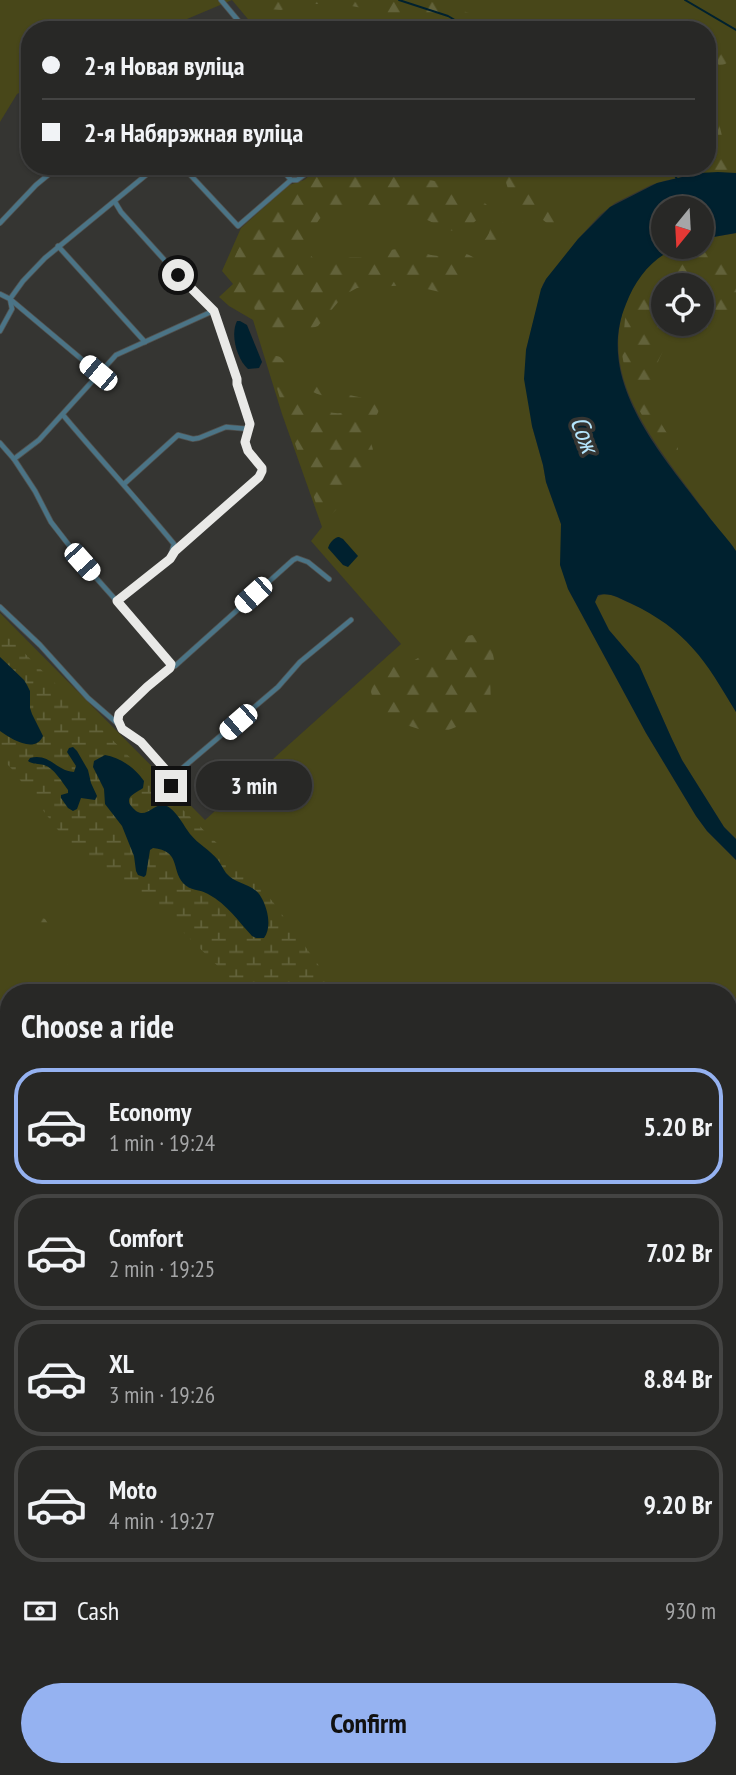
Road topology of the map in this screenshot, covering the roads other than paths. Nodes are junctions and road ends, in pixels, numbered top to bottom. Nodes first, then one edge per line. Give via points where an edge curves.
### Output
1 (221, 0) edge
2 (238, 21) edge
3 (48, 175) edge
4 (146, 175) edge
5 (190, 175) edge
6 (287, 175) edge
7 (304, 175) edge
8 (291, 180) junction
9 (115, 202) junction
10 (0, 223) edge
11 (58, 246) junction
12 (0, 294) edge
13 (10, 299) junction
14 (214, 311) junction
15 (0, 331) edge
16 (145, 342) junction
17 (98, 373) junction
18 (63, 415) junction
19 (249, 429) junction
20 (0, 443) edge
21 (14, 459) junction
22 (124, 484) junction
23 (170, 559) junction
24 (329, 579) dead end
25 (117, 601) junction
26 (0, 607) edge
27 (351, 620) dead end
28 (170, 668) junction
29 (119, 724) junction
30 (172, 777) junction
31 (171, 786) dead end

1 - 2 street
3 - 10 street
4 - 9 street
5 - 8 street via 238,226
6 - 8 street
7 - 8 street
9 - 11 street
9 - 14 street
11 - 13 street
11 - 16 street
12 - 13 street
13 - 15 street via 12,309
13 - 17 street
14 - 16 street
14 - 19 street
16 - 17 street via 116,355
17 - 18 street
18 - 21 street
18 - 22 street
19 - 22 street via 226,427 193,439 178,435
19 - 23 street via 245,442 262,468 259,477
20 - 21 street
21 - 25 street via 51,522
22 - 23 street via 174,544
23 - 25 street
24 - 28 street via 308,562 293,560
25 - 28 street via 170,661
26 - 29 street
27 - 30 street
28 - 29 street via 119,714
29 - 30 street
30 - 31 street

